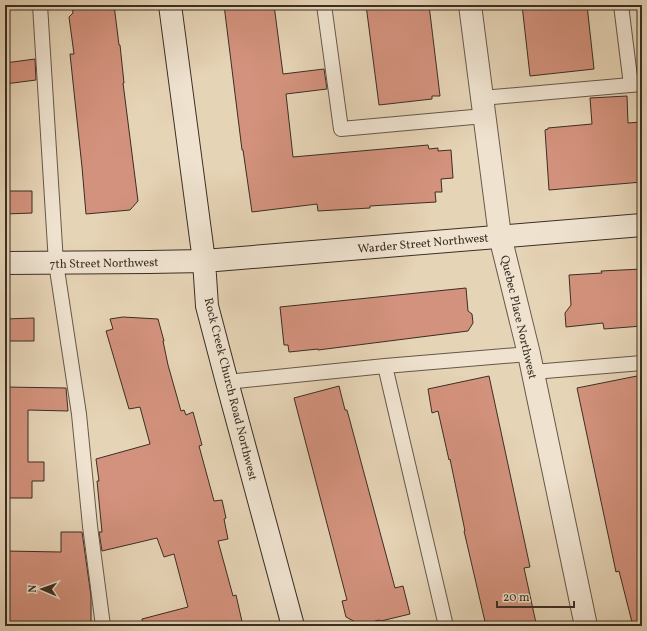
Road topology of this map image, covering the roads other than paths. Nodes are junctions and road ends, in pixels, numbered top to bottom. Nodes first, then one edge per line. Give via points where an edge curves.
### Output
1 (40, 5) edge
2 (170, 5) edge
3 (324, 5) edge
4 (470, 5) edge
5 (621, 5) edge
6 (637, 85) edge
7 (483, 107) junction
8 (642, 225) edge
9 (500, 236) junction
10 (204, 261) junction
11 (5, 263) edge
12 (56, 264) junction
13 (531, 363) junction
14 (642, 363) edge
15 (385, 366) junction
16 (226, 382) junction
17 (103, 626) edge
18 (293, 626) edge
19 (446, 626) edge
20 (586, 626) edge

1 - 12 lane
2 - 10 street, Rock Creek Church Road Northwest
3 - 7 lane via 341,129
4 - 7 street, Quebec Place Northwest
5 - 6 lane
6 - 7 lane
7 - 9 street, Quebec Place Northwest
8 - 9 street, Warder Street Northwest
9 - 10 street, Warder Street Northwest
9 - 13 street, Quebec Place Northwest
10 - 12 street, 7th Street Northwest
10 - 16 street, Rock Creek Church Road Northwest via 208,306
11 - 12 street, 7th Street Northwest
12 - 17 lane via 79,414
13 - 14 lane
13 - 15 lane
13 - 20 street, Quebec Place Northwest
15 - 16 lane
15 - 19 lane
16 - 18 street, Rock Creek Church Road Northwest

